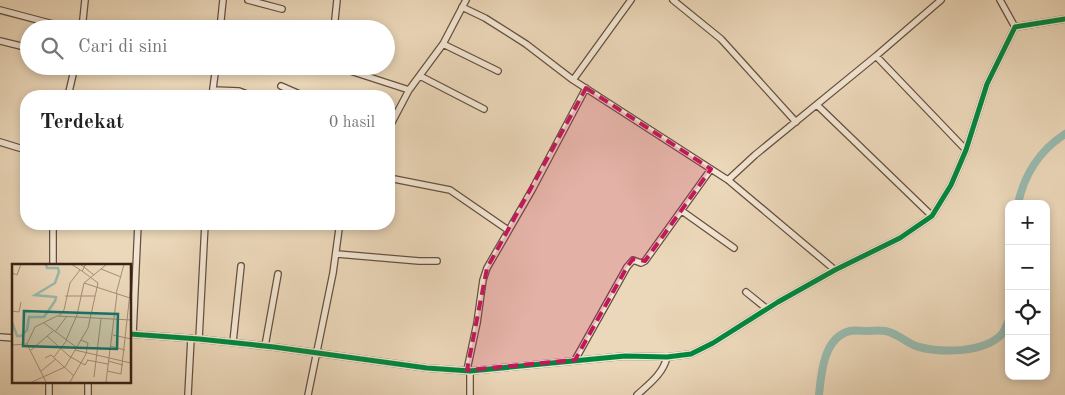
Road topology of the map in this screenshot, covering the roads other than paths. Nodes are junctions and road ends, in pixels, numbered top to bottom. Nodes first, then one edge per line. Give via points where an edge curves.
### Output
1 (85, 0) edge
2 (223, 0) edge
3 (248, 0) edge
4 (337, 0) edge
5 (466, 0) edge
6 (631, 0) edge
7 (673, 0) edge
8 (941, 0) edge
9 (1000, 0) edge
10 (462, 7) junction
11 (282, 9) dead end
12 (0, 10) edge
13 (1065, 19) edge
14 (38, 20) edge
15 (83, 20) edge
16 (221, 20) edge
17 (335, 20) edge
18 (1015, 27) junction
19 (0, 41) edge
20 (443, 44) junction
21 (20, 46) edge
22 (876, 56) junction
23 (498, 71) dead end
24 (73, 75) edge
25 (215, 75) edge
26 (363, 75) edge
27 (420, 76) junction
28 (573, 80) junction
29 (281, 86) dead end
30 (586, 88) junction
31 (69, 90) edge
32 (212, 90) edge
33 (290, 90) edge
34 (409, 90) junction
35 (817, 105) junction
36 (484, 109) dead end
37 (395, 117) edge
38 (796, 122) junction
39 (0, 142) edge
40 (20, 148) edge
41 (966, 150) junction
42 (711, 169) junction
43 (395, 179) edge
44 (728, 180) junction
45 (682, 211) junction
46 (932, 216) junction
47 (53, 230) edge
48 (138, 230) edge
49 (205, 230) edge
50 (339, 230) edge
51 (508, 230) junction
52 (734, 248) dead end
53 (336, 254) junction
54 (437, 261) dead end
55 (53, 264) edge
56 (241, 266) dead end
57 (835, 270) junction
58 (278, 274) dead end
59 (746, 292) dead end
60 (767, 309) junction
61 (132, 334) edge
62 (191, 338) junction
63 (199, 339) junction
64 (233, 342) junction
65 (265, 346) junction
66 (317, 352) junction
67 (666, 357) junction
68 (575, 360) junction
69 (468, 370) junction
70 (49, 382) edge
71 (88, 382) edge
72 (49, 395) edge
73 (88, 395) edge
74 (188, 395) edge
75 (308, 395) edge
76 (470, 395) edge
77 (637, 395) edge

1 - 15 street
2 - 16 street
3 - 11 street
4 - 17 street
5 - 10 street
6 - 28 street
7 - 38 street via 721,39
8 - 22 street
9 - 18 street
10 - 20 street
10 - 28 street via 526,44
12 - 14 street
13 - 18 street
18 - 41 street via 987,84
19 - 21 street
20 - 23 street
20 - 27 street
22 - 35 street
22 - 41 street
24 - 31 street
25 - 32 street
26 - 34 street
27 - 34 street
27 - 36 street
28 - 30 street
29 - 33 street
30 - 42 street
30 - 51 street
34 - 37 street
35 - 38 street
35 - 46 street
38 - 44 street
39 - 40 street
41 - 46 street
42 - 44 street
42 - 45 street
43 - 51 street via 450,190
44 - 57 street
45 - 52 street
45 - 68 street via 645,261 633,260 627,267
46 - 57 street via 900,238
47 - 55 street
48 - 61 street
49 - 63 street
50 - 53 street
51 - 69 street via 483,280
53 - 54 street
53 - 66 street
56 - 64 street
57 - 60 street
58 - 65 street
59 - 60 street
60 - 67 street via 691,354
61 - 62 street
62 - 63 street
62 - 74 street
63 - 64 street
64 - 65 street
65 - 66 street
66 - 69 street via 427,368
66 - 75 street
67 - 68 street
67 - 77 street via 659,375
68 - 69 street
69 - 76 street
70 - 72 street
71 - 73 street

